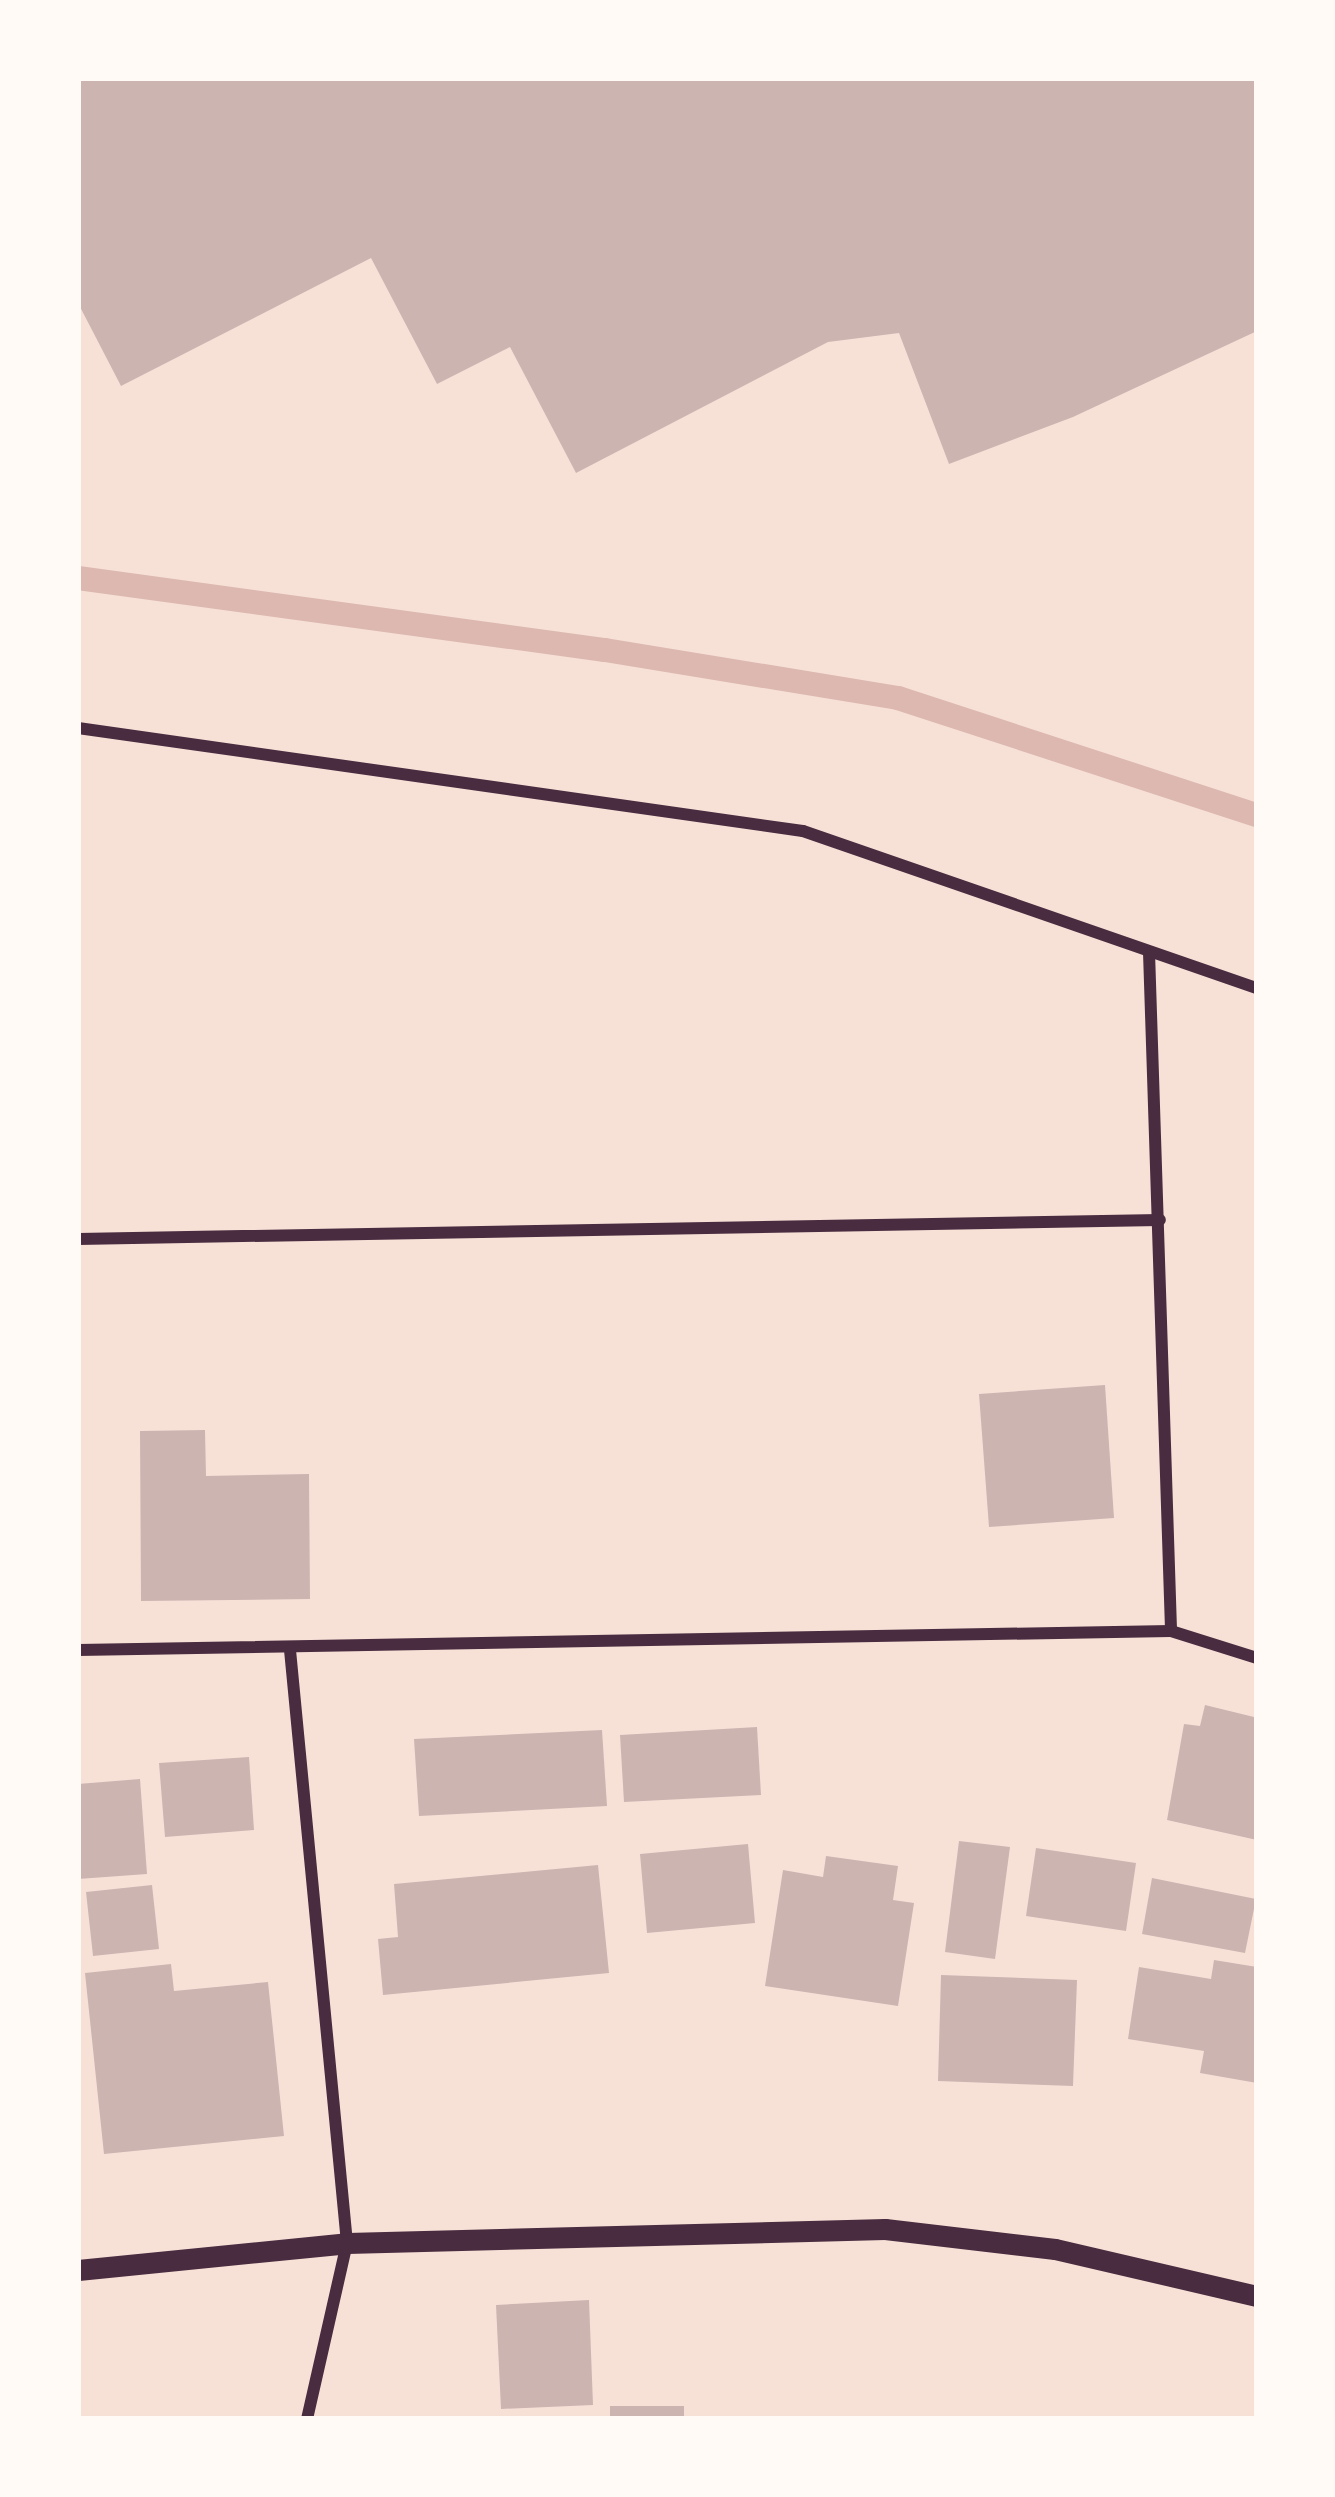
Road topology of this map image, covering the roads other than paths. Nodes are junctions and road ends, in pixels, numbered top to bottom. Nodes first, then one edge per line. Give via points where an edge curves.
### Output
1 (78, 728) edge
2 (1149, 952) junction
3 (1257, 988) edge
4 (1160, 1220) junction
5 (78, 1239) edge
6 (1171, 1631) junction
7 (78, 1650) edge
8 (290, 1650) junction
9 (1257, 1658) edge
10 (347, 2243) junction
11 (78, 2270) edge
12 (1257, 2296) edge
13 (307, 2419) edge

1 - 2 street via 803,831
2 - 3 street
2 - 4 street
4 - 5 street
4 - 6 street
6 - 8 street
6 - 9 street
7 - 8 street
8 - 10 street
10 - 11 street
10 - 12 street via 885,2229 1055,2249
10 - 13 street

